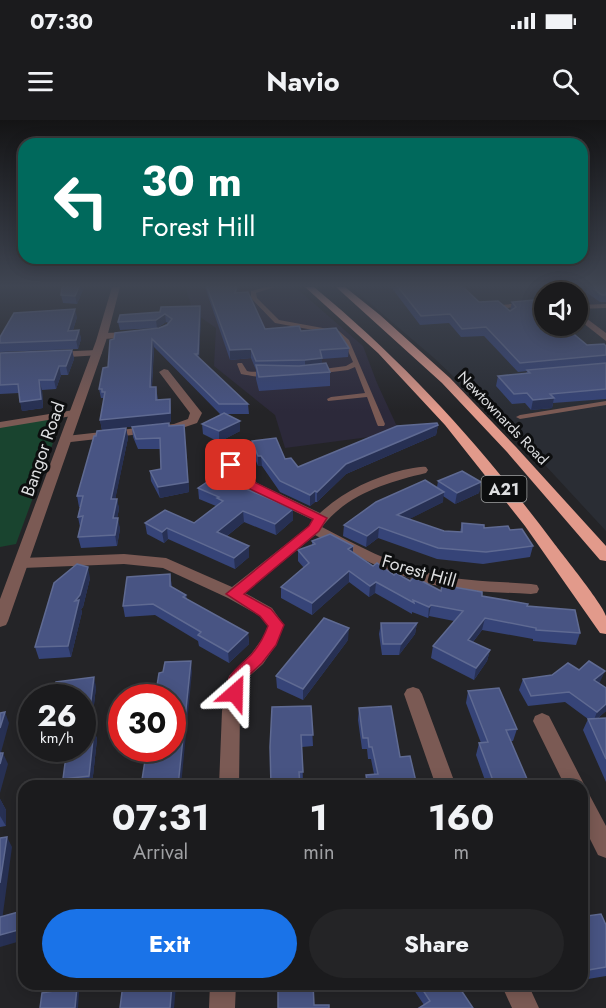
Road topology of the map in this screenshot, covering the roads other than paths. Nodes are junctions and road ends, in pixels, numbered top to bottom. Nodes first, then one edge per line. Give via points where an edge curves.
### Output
1 (105, 328) edge
2 (316, 328) edge
3 (356, 328) edge
4 (388, 328) edge
5 (144, 334) edge
6 (103, 336) junction
7 (97, 353) junction
8 (43, 355) edge
9 (357, 363) junction
10 (240, 364) dead end
11 (164, 372) dead end
12 (311, 372) edge
13 (278, 374) edge
14 (369, 395) junction
15 (331, 399) dead end
16 (606, 403) edge
17 (74, 413) junction
18 (520, 417) dead end
19 (381, 424) dead end
20 (0, 425) edge
21 (66, 440) junction
22 (231, 465) dead end
23 (422, 470) dead end
24 (317, 523) junction
25 (606, 556) edge
26 (22, 563) junction
27 (531, 589) dead end
28 (234, 594) junction
29 (0, 621) edge
30 (606, 628) edge
31 (413, 694) dead end
32 (542, 722) dead end
33 (229, 780) edge
34 (444, 780) edge
35 (571, 780) edge
36 (588, 813) edge
37 (606, 848) edge
38 (223, 990) edge
39 (517, 990) edge
40 (222, 1008) edge
41 (526, 1008) edge

1 - 6 street, Bangor Road
2 - 9 lane via 337,332 347,341
3 - 30 highway, A21 via 391,359 460,434 564,567
4 - 25 highway, Newtownards Road / A21 via 462,396
5 - 6 street
6 - 7 street, Bangor Road
7 - 8 street
7 - 17 street, Bangor Road
9 - 12 lane via 348,368
9 - 14 lane
10 - 13 lane via 244,372
11 - 21 street via 196,413 193,421 176,427
14 - 15 lane
14 - 19 lane
16 - 18 lane
17 - 20 street
17 - 21 street, Bangor Road
21 - 26 street, Bangor Road
22 - 24 street, Forest Hill via 252,486
23 - 24 street via 358,489
24 - 27 street, Forest Hill via 364,555 423,576 446,582
24 - 28 street
26 - 28 street via 124,559 166,563
26 - 29 street, Bangor Road
28 - 33 street via 266,612 276,625 270,641 238,676 231,711
31 - 34 street
32 - 35 street
36 - 37 street
38 - 40 street
39 - 41 street

